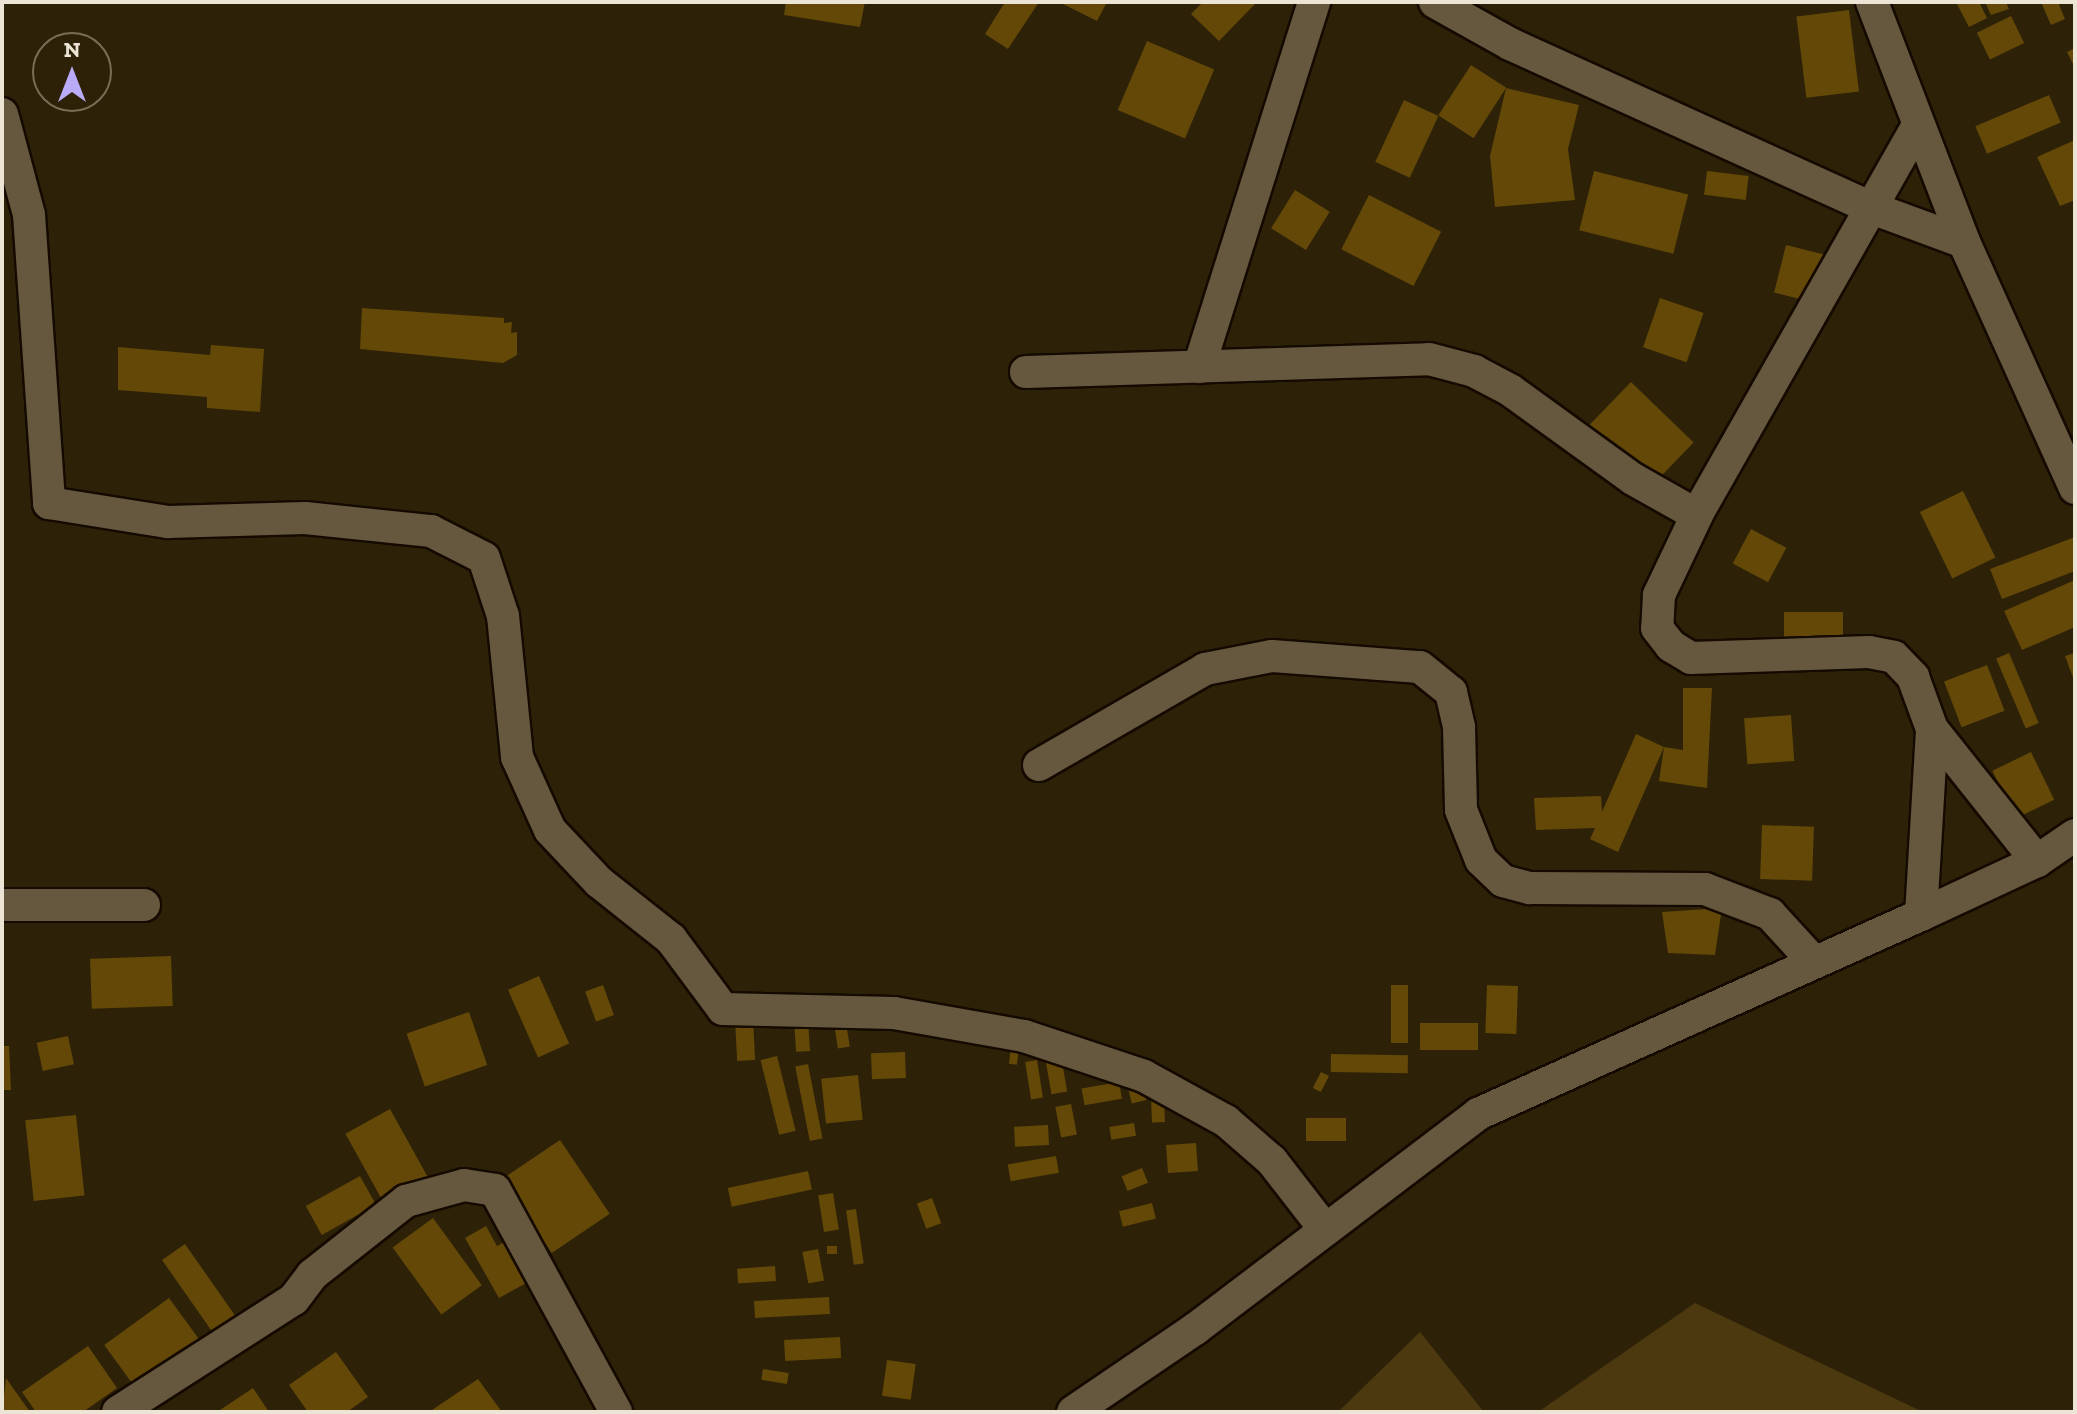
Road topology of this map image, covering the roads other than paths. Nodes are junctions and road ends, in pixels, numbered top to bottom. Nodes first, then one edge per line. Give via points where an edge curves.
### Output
1 (1314, 2) edge
2 (1435, 2) edge
3 (1872, 2) edge
4 (2, 114) edge
5 (1917, 127) junction
6 (1869, 207) junction
7 (1964, 242) junction
8 (1199, 367) junction
9 (1026, 372) dead end
10 (2075, 488) edge
11 (1697, 515) junction
12 (1932, 729) junction
13 (1039, 765) dead end
14 (2075, 835) edge
15 (2037, 861) junction
16 (2, 905) edge
17 (144, 905) dead end
18 (1921, 915) junction
19 (1814, 962) junction
20 (1324, 1228) junction
21 (118, 1412) edge
22 (616, 1412) edge
23 (1073, 1412) edge

1 - 8 street
2 - 6 street via 1510,44
3 - 5 street
4 - 20 street via 29,215 49,503 168,522 305,518 431,531 484,558 503,616 517,757 550,830 599,882 671,939 723,1009 894,1013 1024,1036 1144,1076 1226,1121 1272,1161
5 - 6 street
5 - 7 street
6 - 7 street
6 - 11 street
7 - 10 street
8 - 9 street
8 - 11 street via 1429,359 1474,371 1510,390 1633,479
11 - 12 street via 1659,595 1657,628 1671,646 1691,658 1869,652 1894,657 1913,677
12 - 15 street
12 - 18 street
13 - 19 street via 1205,669 1272,656 1420,667 1451,692 1459,727 1461,810 1481,860 1503,881 1530,888 1716,892 1770,914
14 - 15 street
15 - 18 street
16 - 17 street
18 - 19 street
19 - 20 street via 1478,1114
20 - 23 street via 1195,1329
21 - 22 street via 294,1299 312,1275 406,1201 464,1185 495,1190

